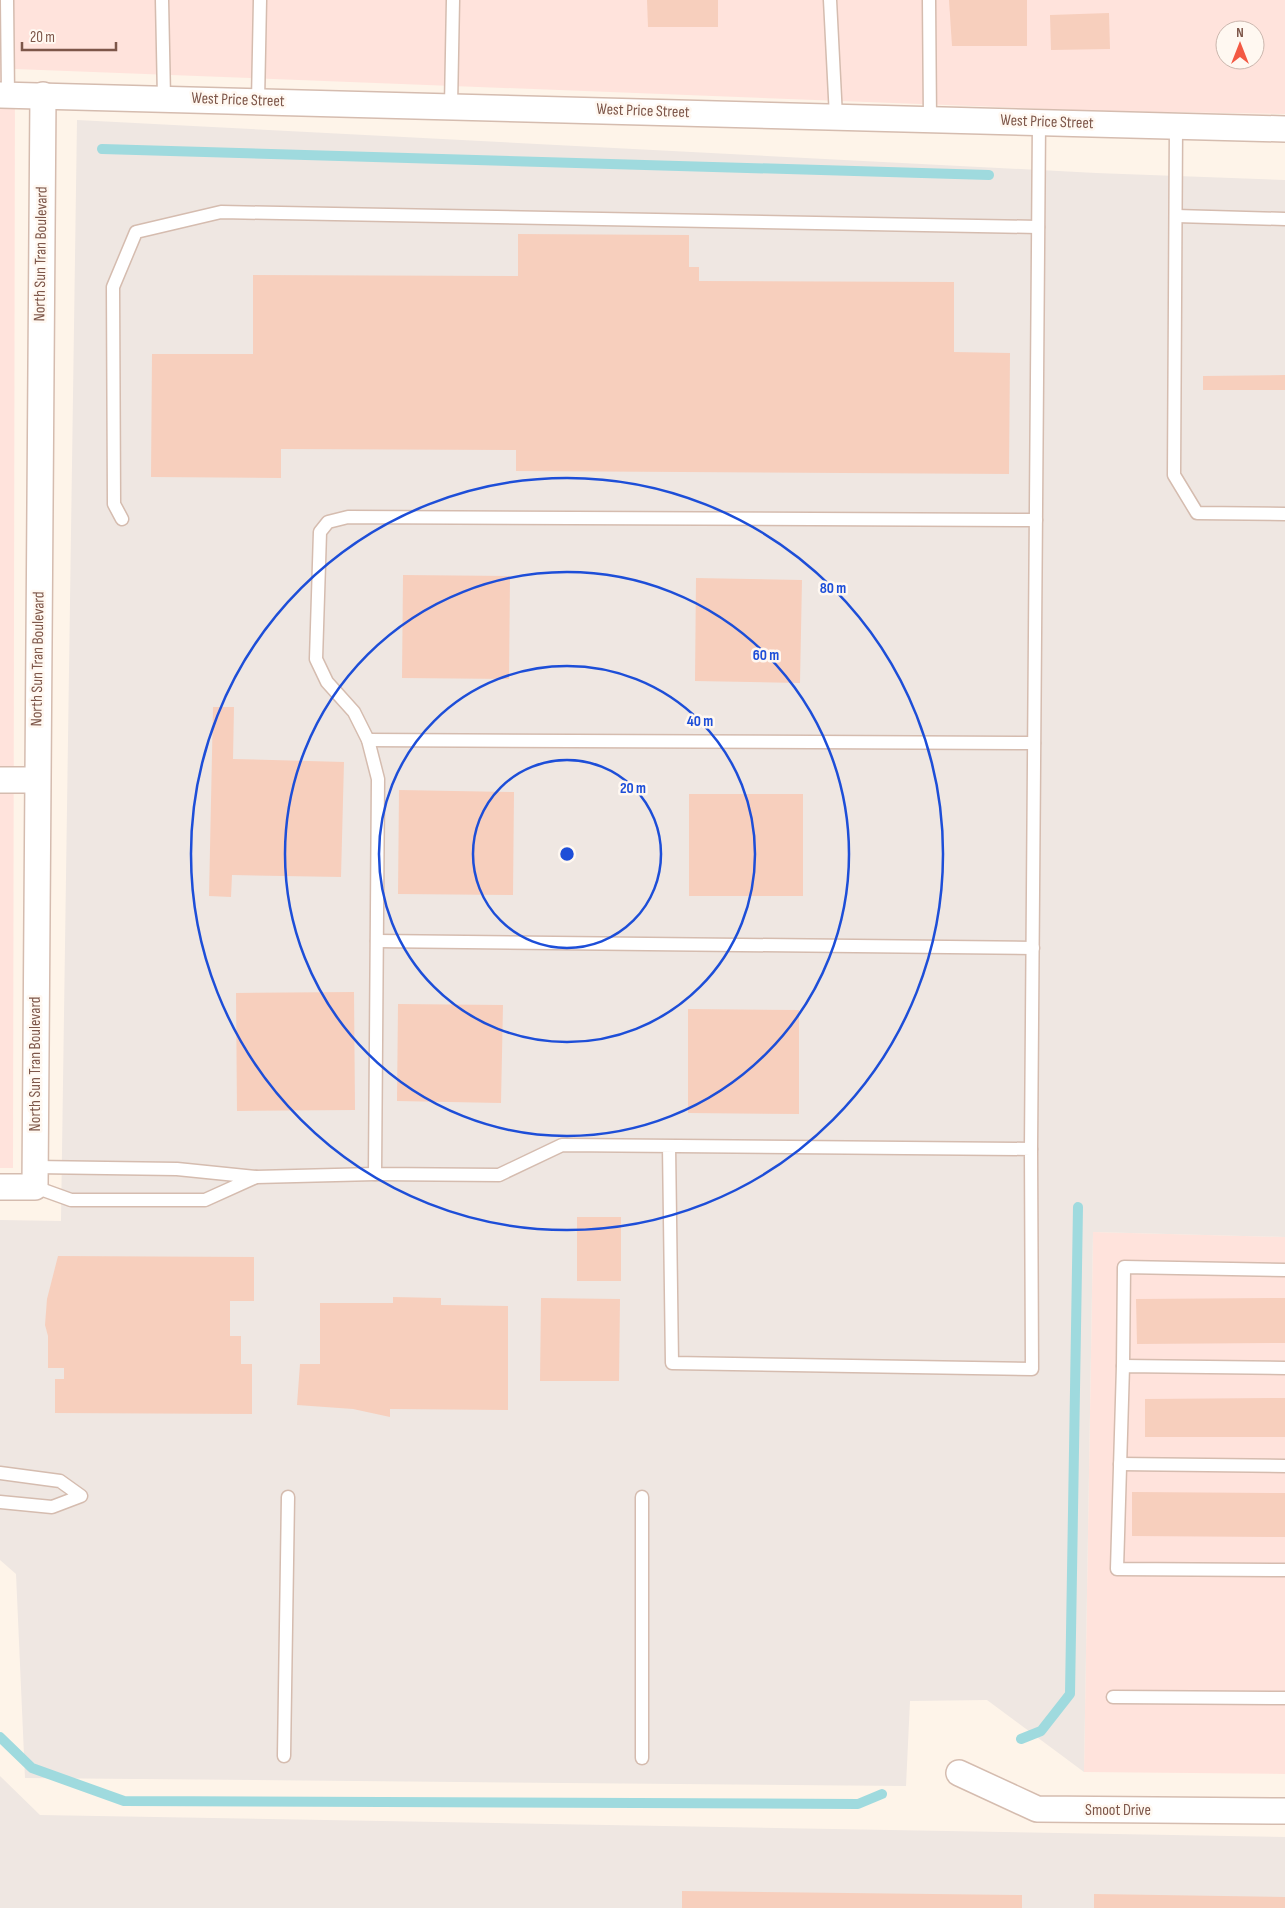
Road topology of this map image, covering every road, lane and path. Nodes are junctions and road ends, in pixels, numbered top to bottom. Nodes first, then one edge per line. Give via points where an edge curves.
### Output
1 (7, 0) edge
2 (162, 0) edge
3 (260, 0) edge
4 (453, 0) edge
5 (830, 0) edge
6 (929, 0) edge
7 (4, 95) edge
8 (43, 95) junction
9 (164, 98) junction
10 (258, 101) junction
11 (451, 106) junction
12 (836, 116) junction
13 (930, 119) junction
14 (1039, 122) junction
15 (1176, 126) junction
16 (1285, 129) edge
17 (1176, 216) junction
18 (1285, 219) edge
19 (1038, 227) junction
20 (1285, 514) edge
21 (122, 520) dead end
22 (1036, 520) junction
23 (368, 740) junction
24 (1034, 743) junction
25 (0, 780) edge
26 (36, 780) junction
27 (378, 941) junction
28 (1033, 948) junction
29 (669, 1146) junction
30 (1031, 1149) junction
31 (375, 1174) junction
32 (35, 1177) junction
33 (256, 1178) junction
34 (0, 1187) edge
35 (1285, 1270) edge
36 (1123, 1366) junction
37 (1285, 1368) edge
38 (1120, 1464) junction
39 (1285, 1466) edge
40 (0, 1473) edge
41 (288, 1497) dead end
42 (642, 1497) dead end
43 (0, 1502) edge
44 (1285, 1570) edge
45 (1113, 1697) dead end
46 (1285, 1698) edge
47 (284, 1756) dead end
48 (642, 1758) dead end
49 (959, 1773) dead end
50 (1285, 1812) edge

1 - 7 lane
2 - 9 lane
3 - 10 lane
4 - 11 lane
5 - 12 lane
6 - 13 lane
7 - 8 street, West Price Street
8 - 9 street, West Price Street
8 - 26 street, North Sun Tran Boulevard
9 - 10 street, West Price Street
10 - 11 street, West Price Street
11 - 12 street, West Price Street
12 - 13 street, West Price Street
13 - 14 street, West Price Street
14 - 15 street, West Price Street
14 - 19 lane
15 - 16 street, West Price Street
15 - 17 lane
17 - 18 lane
17 - 20 lane via 1174,475 1198,513
19 - 21 lane via 221,212 136,232 114,287 114,504
19 - 22 lane
22 - 23 lane via 348,517 328,522 320,532 316,660 327,682 354,712
22 - 24 lane
23 - 24 lane
23 - 27 lane via 378,779
24 - 28 lane
25 - 26 street
26 - 32 street, North Sun Tran Boulevard
27 - 28 lane
27 - 31 lane
28 - 30 lane
29 - 30 lane
29 - 30 lane via 672,1363 1032,1369
29 - 31 lane via 562,1145 499,1175
31 - 33 lane
32 - 33 lane via 177,1169
32 - 33 lane via 72,1200 206,1200
32 - 34 street
35 - 36 lane via 1124,1266
36 - 37 lane
36 - 38 lane
38 - 39 lane
38 - 44 lane via 1117,1570
40 - 43 lane via 60,1481 81,1496 52,1507
41 - 47 lane
42 - 48 lane
45 - 46 lane
49 - 50 street, Smoot Drive via 1037,1810

